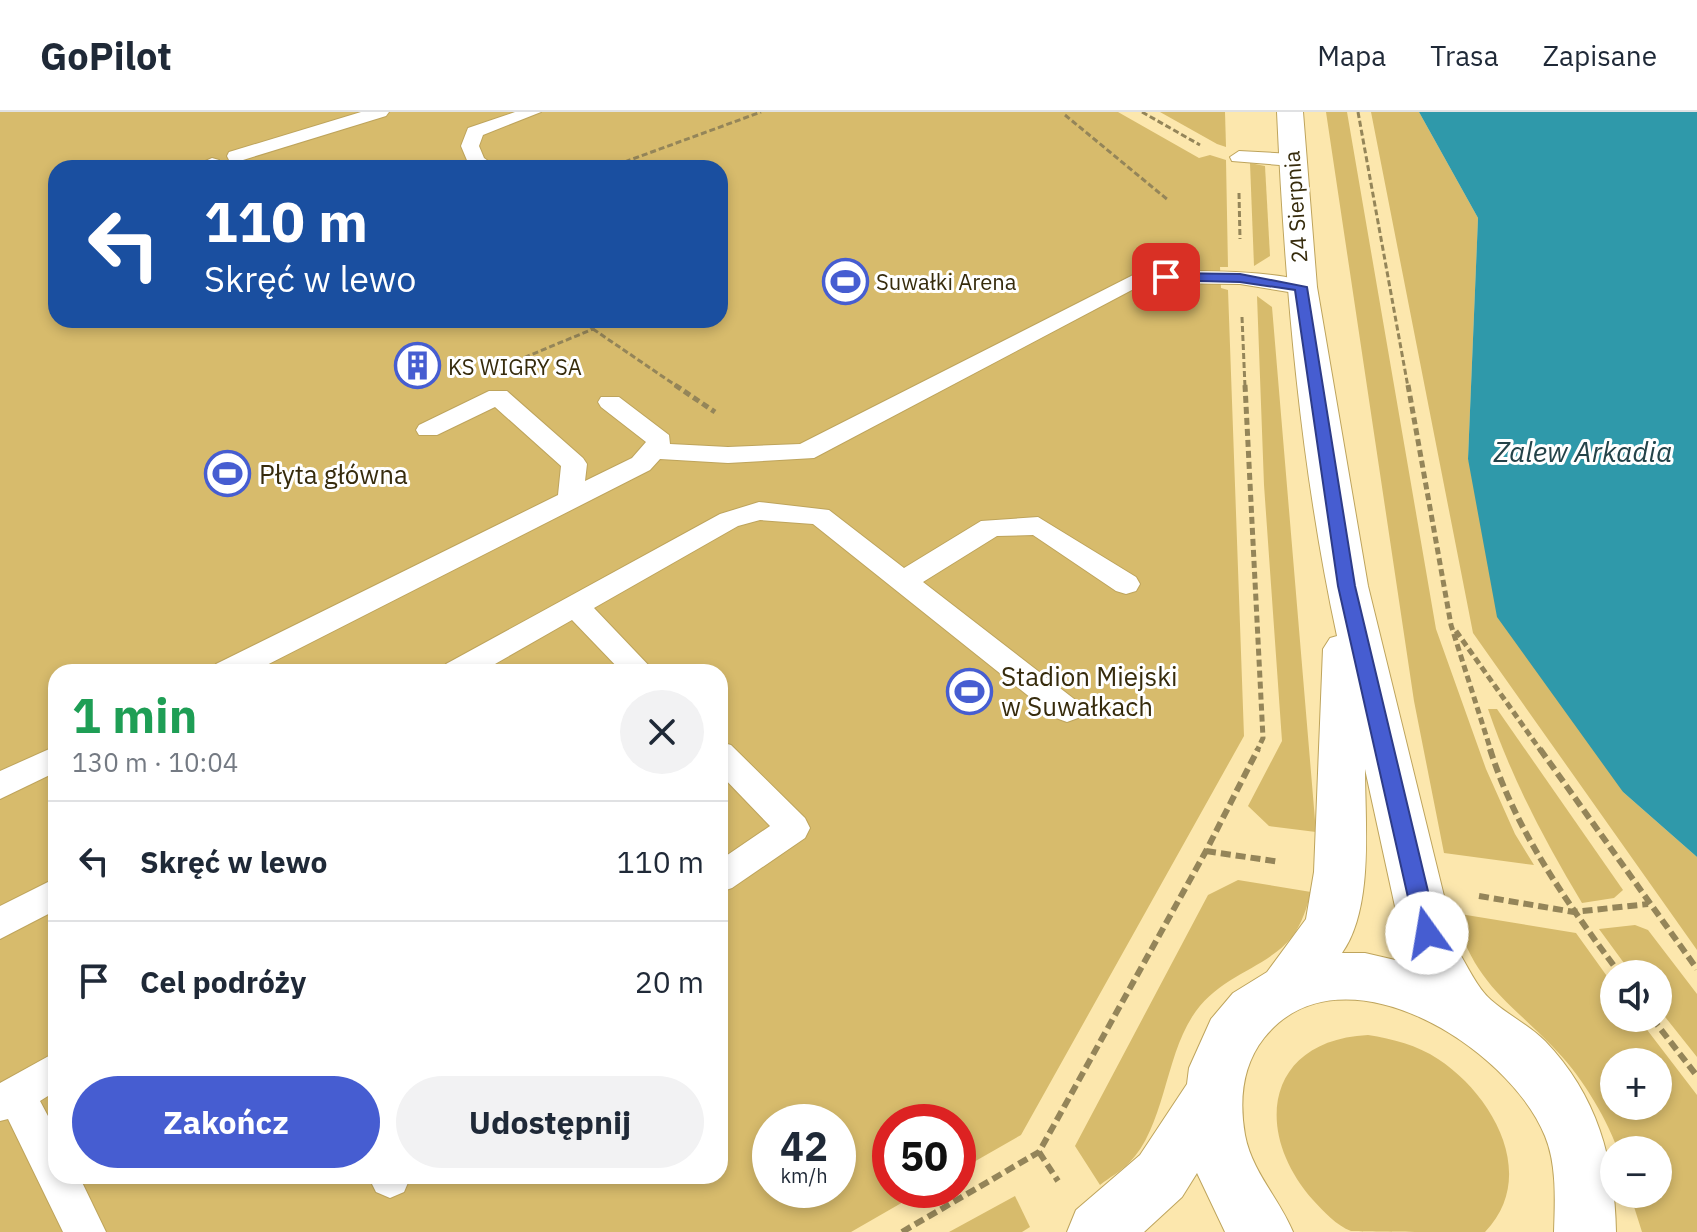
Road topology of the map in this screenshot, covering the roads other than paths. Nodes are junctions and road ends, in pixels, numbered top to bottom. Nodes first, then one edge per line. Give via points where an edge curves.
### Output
1 (380, 112) edge
2 (532, 112) edge
3 (1290, 112) edge
4 (236, 156) dead end
5 (1239, 157) road end
6 (476, 160) edge
7 (1292, 160) junction
8 (1301, 287) junction
9 (610, 402) dead end
10 (428, 430) dead end
11 (654, 451) junction
12 (571, 499) junction
13 (902, 582) junction
14 (1126, 584) dead end
15 (1347, 586) junction
16 (576, 607) junction
17 (243, 664) edge
18 (472, 664) edge
19 (632, 664) edge
20 (1067, 710) dead end
21 (48, 762) edge
22 (728, 762) edge
23 (0, 786) edge
24 (728, 873) edge
25 (48, 897) edge
26 (0, 924) edge
27 (1286, 988) junction
28 (1470, 1016) junction
29 (48, 1075) edge
30 (1211, 1098) junction
31 (8, 1099) edge
32 (48, 1161) edge
33 (61, 1184) edge
34 (1591, 1224) edge
35 (85, 1232) edge
36 (1098, 1232) edge
37 (1262, 1232) edge

1 - 4 lane
2 - 6 lane via 475,132 470,146
3 - 7 main road, 24 Sierpnia
5 - 7 lane
7 - 8 main road, 24 Sierpnia
8 - 11 lane via 1240,278 1141,277 805,452
8 - 15 main road, 24 Sierpnia
9 - 11 lane via 660,440
10 - 12 lane via 498,396 574,464
11 - 12 lane via 641,464
12 - 17 lane
13 - 14 lane via 991,527 1038,526
13 - 16 lane via 820,516 759,511 729,520
13 - 20 lane
15 - 27 main road, 24 Sierpnia via 1339,872 1331,927
15 - 28 main road, 24 Sierpnia via 1432,957
16 - 18 lane
16 - 19 lane
21 - 23 lane
22 - 24 lane via 793,828
25 - 26 lane
27 - 28 main road via 1334,977 1387,981 1440,998
27 - 30 main road via 1249,1014 1222,1051
28 - 34 main road via 1537,1072 1570,1123 1586,1179
29 - 31 lane
30 - 36 main road via 1161,1176
30 - 37 main road via 1218,1153 1243,1209
31 - 32 lane
33 - 35 lane

